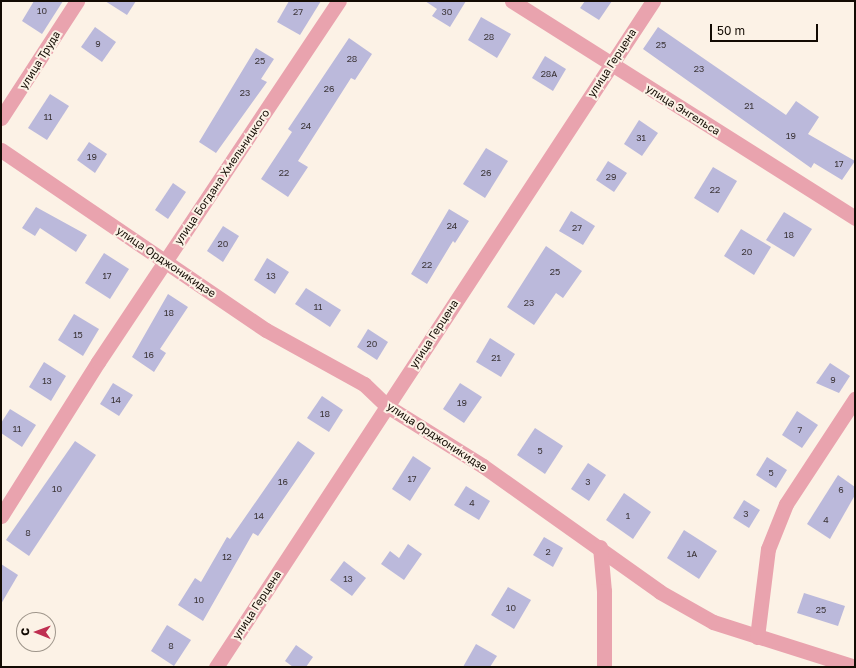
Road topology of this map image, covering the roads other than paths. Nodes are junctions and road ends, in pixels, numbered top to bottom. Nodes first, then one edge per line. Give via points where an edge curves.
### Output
1 (77, 1) edge
2 (340, 1) edge
3 (512, 1) edge
4 (653, 1) edge
5 (612, 64) junction
6 (1, 118) edge
7 (1, 150) edge
8 (855, 218) edge
9 (165, 262) junction
10 (855, 399) edge
11 (387, 406) junction
12 (1, 516) edge
13 (600, 547) junction
14 (757, 637) junction
15 (216, 667) edge
16 (604, 667) edge
17 (855, 667) edge

1 - 6 street, улица Труда
2 - 9 street, улица Богдана Хмельницкого
3 - 5 street, улица Энгельса
4 - 5 street, улица Герцена
5 - 8 street, улица Энгельса
5 - 11 street, улица Герцена
7 - 9 street, улица Орджоникидзе
9 - 11 street, улица Орджоникидзе via 266,330 364,384
9 - 12 street, улица Богдана Хмельницкого
10 - 14 street via 786,504 768,549
11 - 13 street, улица Орджоникидзе
11 - 15 street, улица Герцена
13 - 14 street, улица Орджоникидзе via 660,592 713,622
13 - 16 street via 604,591
14 - 17 street, улица Орджоникидзе

